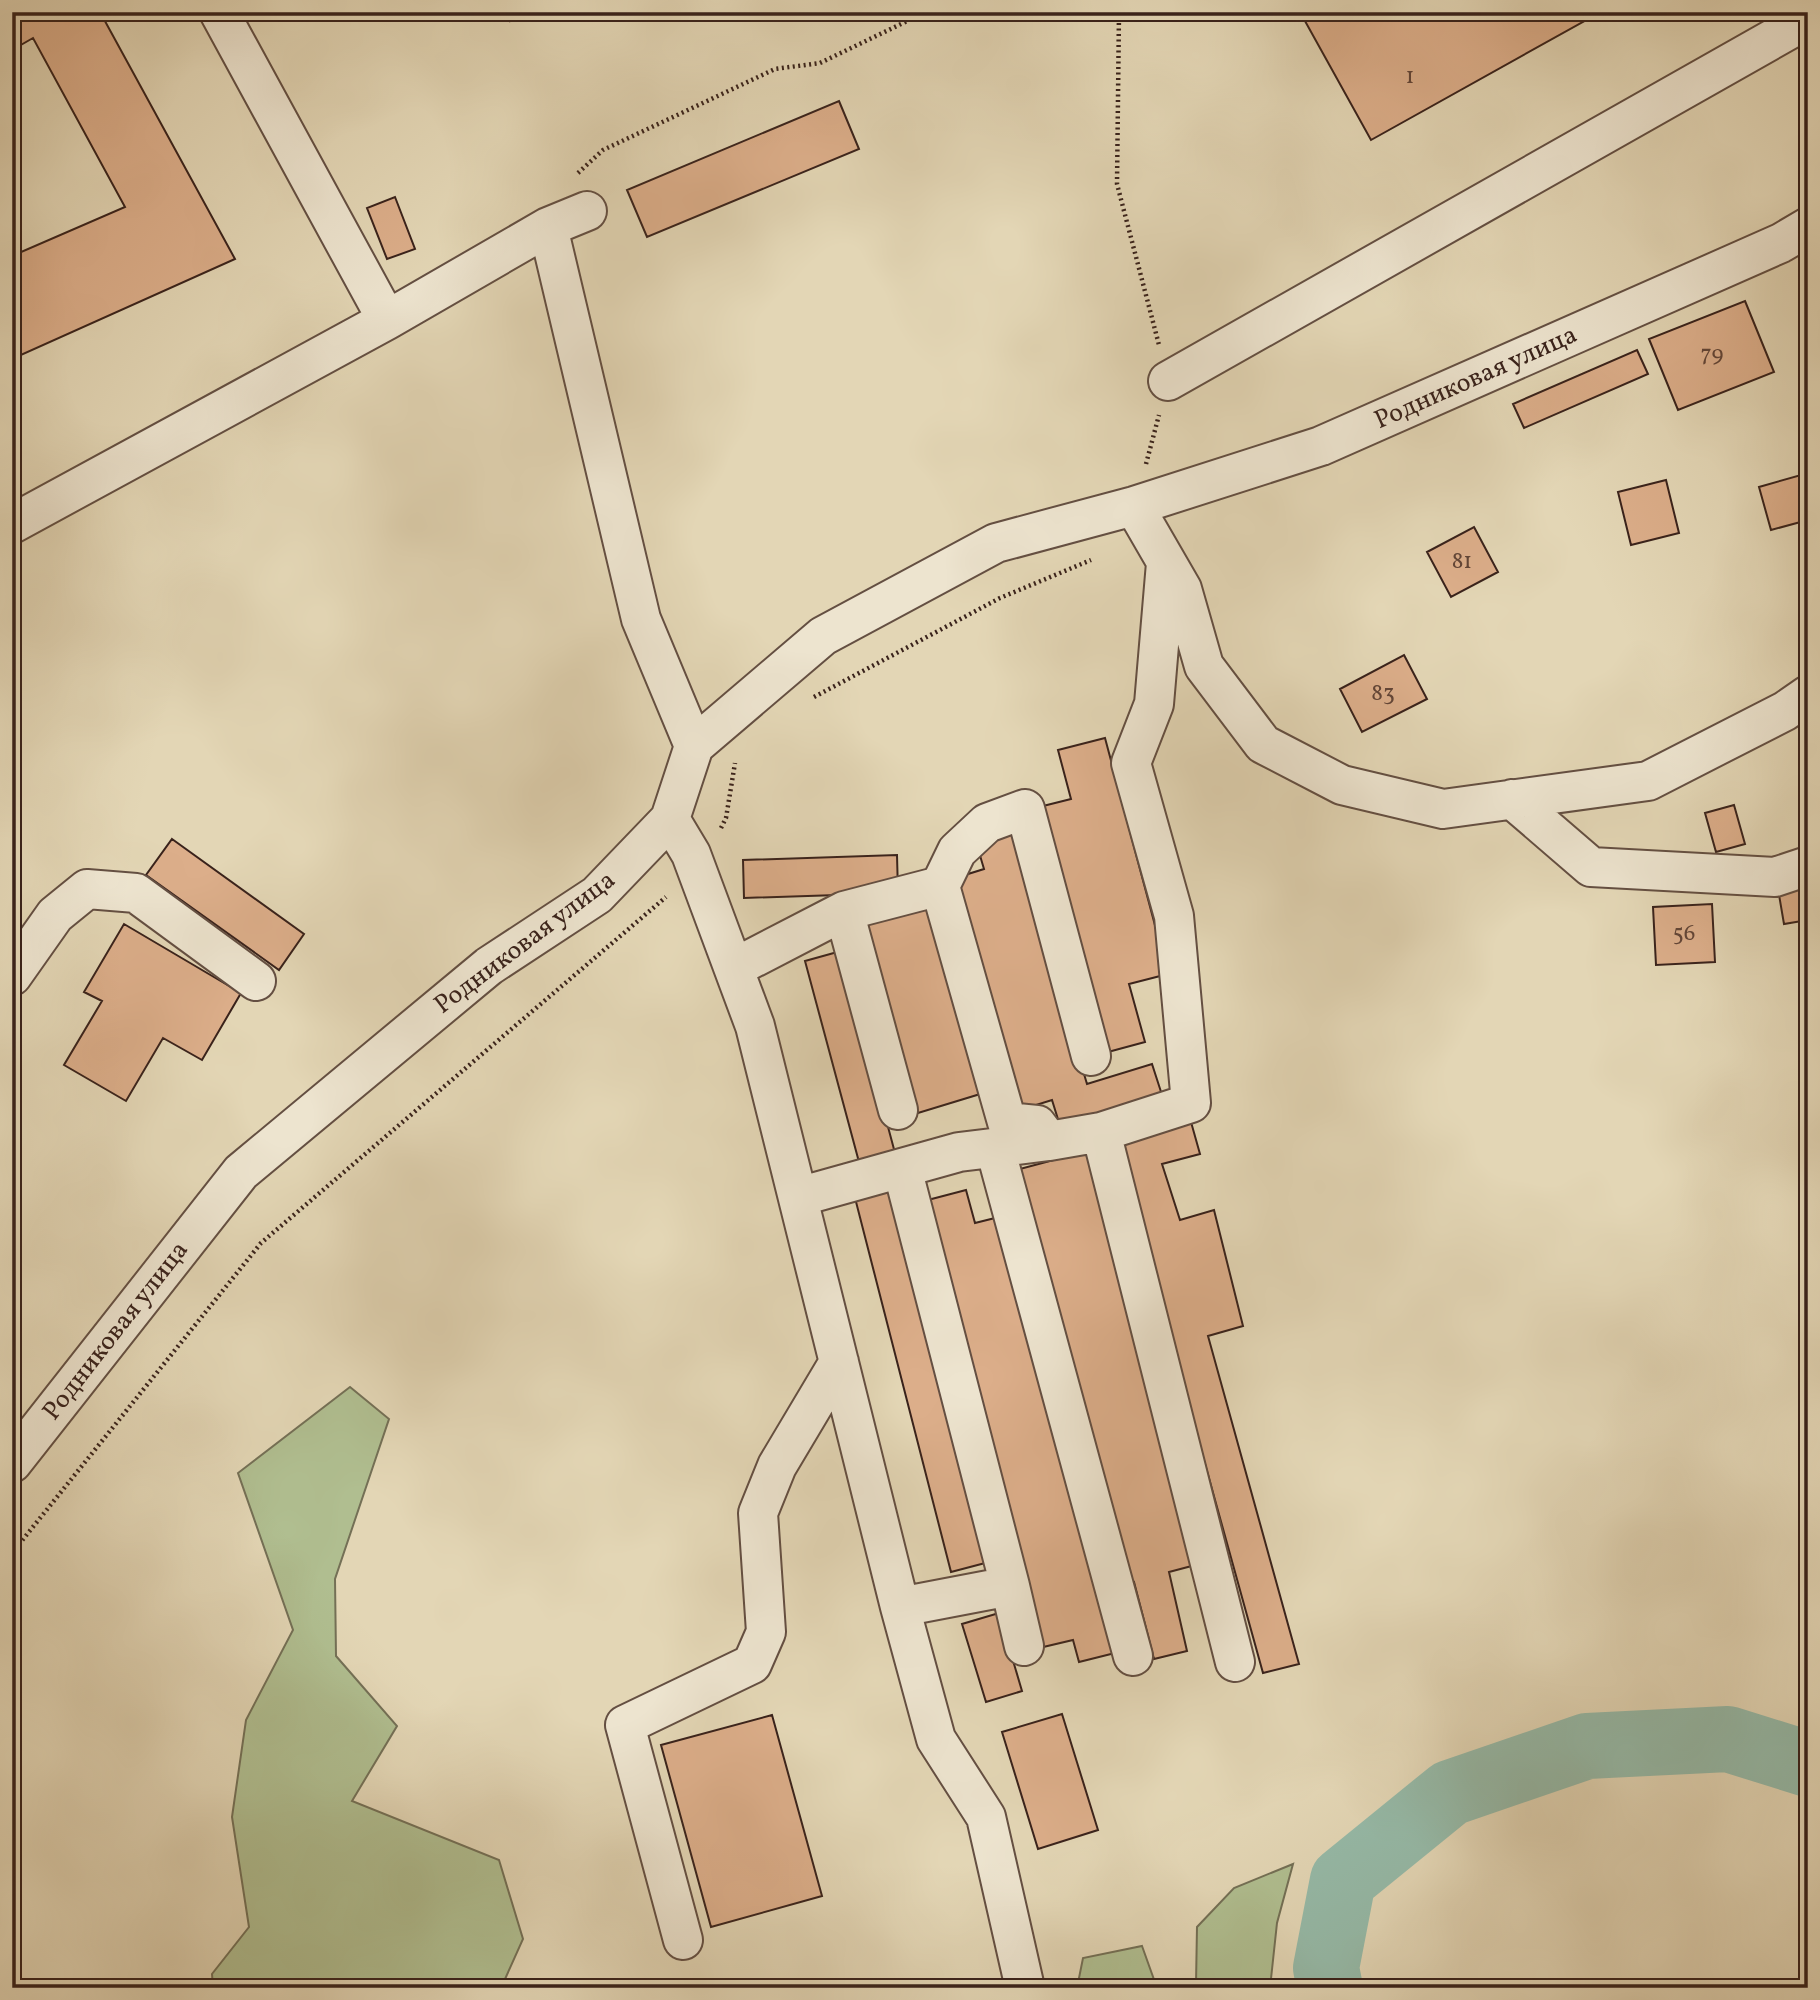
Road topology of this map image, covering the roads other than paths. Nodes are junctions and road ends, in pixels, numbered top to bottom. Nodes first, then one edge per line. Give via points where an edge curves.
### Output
1 (219, 12) edge
2 (1808, 19) edge
3 (580, 194) road end
4 (548, 227) junction
5 (1808, 227) edge
6 (387, 320) junction
7 (1168, 381) road end
8 (12, 524) edge
9 (1150, 534) junction
10 (1808, 695) edge
11 (694, 746) junction
12 (1511, 799) junction
13 (670, 819) junction
14 (1808, 866) edge
15 (940, 886) junction
16 (844, 911) junction
17 (734, 968) junction
18 (12, 976) edge
19 (256, 981) dead end
20 (1091, 1056) dead end
21 (898, 1110) dead end
22 (1101, 1132) junction
23 (1049, 1142) junction
24 (995, 1148) junction
25 (902, 1168) junction
26 (798, 1197) junction
27 (839, 1362) junction
28 (12, 1464) edge
29 (1010, 1586) junction
30 (900, 1607) junction
31 (1024, 1646) dead end
32 (1133, 1656) dead end
33 (1235, 1662) dead end
34 (683, 1940) dead end
35 (1025, 1988) edge

1 - 6 street
2 - 7 street
3 - 4 street
4 - 6 street
4 - 11 street via 641,619
5 - 9 street, Родниковая улица via 1781,243 1321,446
6 - 8 street
9 - 11 street, Родниковая улица via 996,543 823,636
9 - 12 street via 1182,589 1205,666 1264,744 1342,785 1431,806
9 - 22 street via 1154,704 1131,763 1174,916 1191,1103
10 - 12 street via 1785,712 1648,781
11 - 13 street, Родниковая улица
12 - 14 street via 1591,867 1775,877
13 - 17 street via 691,854
13 - 28 street, Родниковая улица via 597,895 489,966 241,1172
15 - 16 street
15 - 20 street via 957,851 988,823 1025,808
15 - 23 street via 1007,1122 1038,1125
16 - 17 street
16 - 21 street
17 - 26 street via 755,1026
18 - 19 street via 55,915 87,889 136,893
22 - 23 street
22 - 33 street
23 - 24 street
24 - 25 street via 959,1152
24 - 32 street
25 - 26 street
25 - 29 street
26 - 27 street
27 - 30 street
27 - 34 street via 777,1466 758,1513 766,1632 751,1664 625,1725
29 - 30 street
29 - 31 street
30 - 35 street via 936,1739 986,1817

